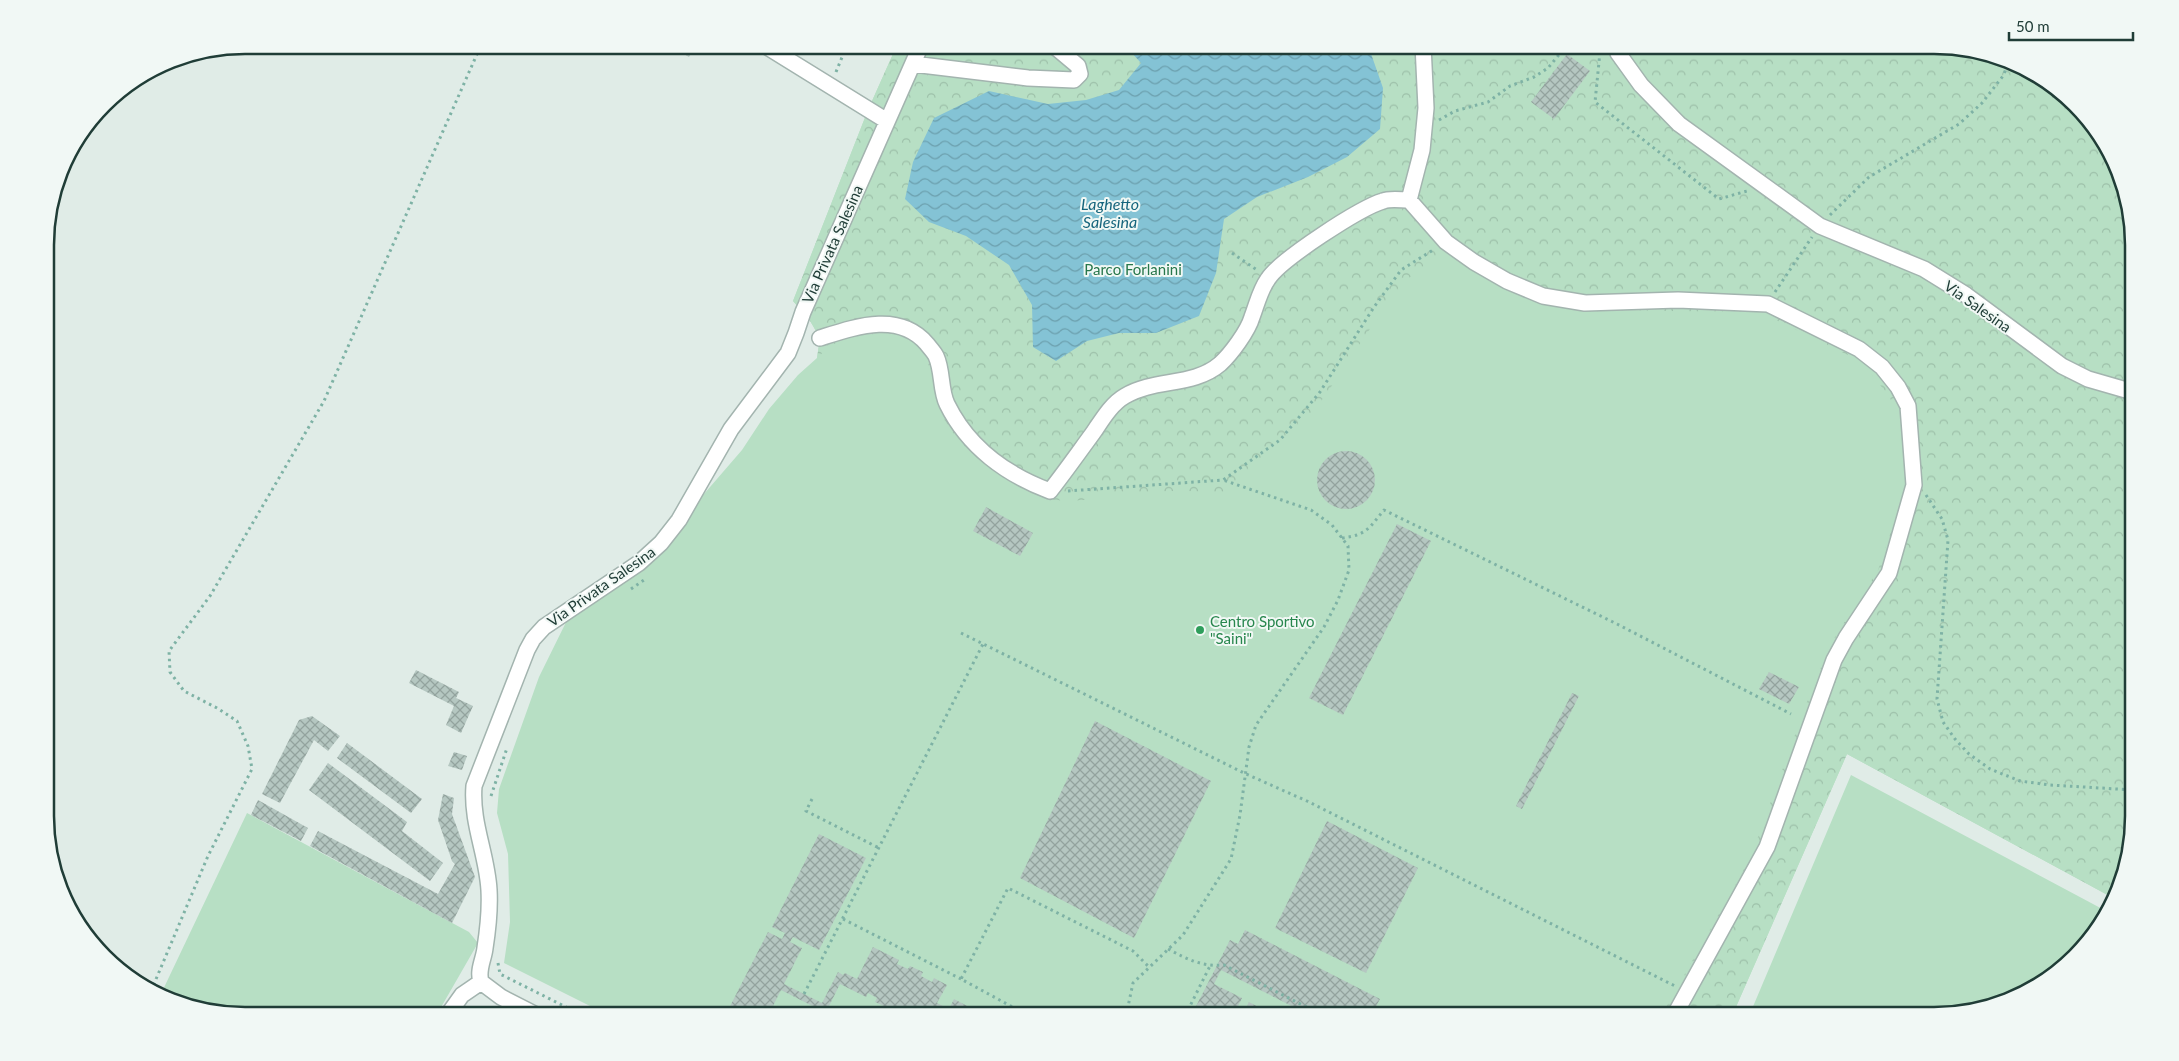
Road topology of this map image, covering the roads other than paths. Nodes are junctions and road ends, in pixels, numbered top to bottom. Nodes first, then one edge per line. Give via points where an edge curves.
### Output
1 (778, 54) edge
2 (917, 54) edge
3 (1064, 54) edge
4 (1423, 54) edge
5 (1619, 54) edge
6 (913, 64) junction
7 (887, 121) junction
8 (1409, 200) junction
9 (809, 337) junction
10 (2125, 390) edge
11 (481, 982) junction
12 (453, 1007) edge
13 (520, 1007) edge
14 (1679, 1007) edge

1 - 7 street
2 - 6 street
3 - 6 street via 1078,66 1080,74 1074,80 1028,78
4 - 8 street via 1424,131
5 - 10 street, Via Salesina via 1641,85 1679,124 1820,226 1924,269 1966,294 2062,366 2088,379
6 - 7 street, Via Privata Salesina
7 - 9 street, Via Privata Salesina via 802,312
8 - 9 street via 1384,200 1357,212 1280,265 1260,292 1252,320 1221,363 1207,373 1141,388 1123,396 1050,490 1032,484 991,459 975,444 946,402 936,355 910,330 893,323 859,326
8 - 14 street via 1446,242 1507,281 1543,296 1585,303 1678,300 1768,304 1859,349 1882,367 1908,406 1914,485 1889,573 1834,660 1766,847
9 - 11 street, Via Privata Salesina via 788,353 731,429 679,520 661,543 639,563 554,618 533,638 474,786 475,819 489,891
11 - 12 street via 462,995
11 - 13 street

